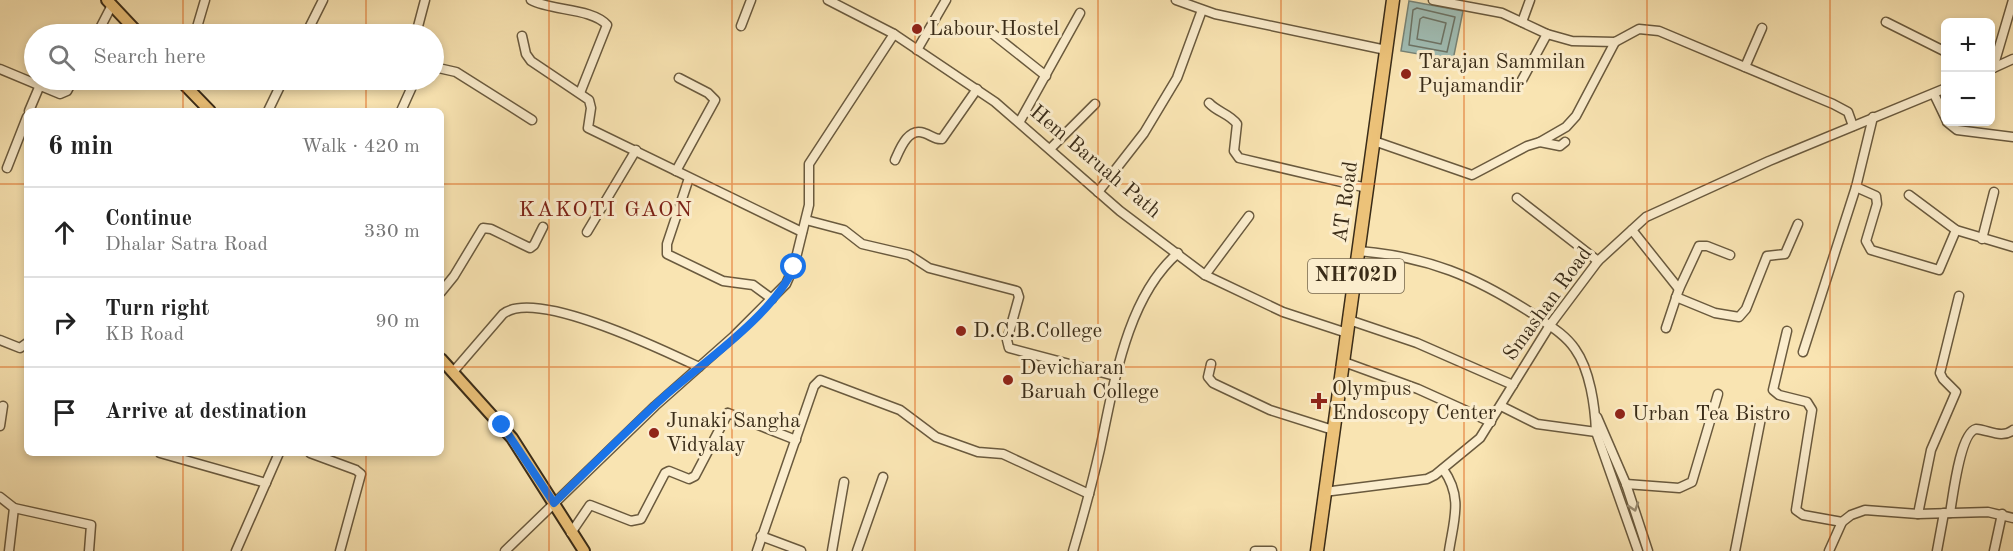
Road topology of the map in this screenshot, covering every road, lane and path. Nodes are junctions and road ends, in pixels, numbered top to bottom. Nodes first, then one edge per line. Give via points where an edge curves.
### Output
1 (205, 0) edge
2 (323, 0) edge
3 (425, 0) edge
4 (531, 0) edge
5 (751, 0) edge
6 (946, 0) edge
7 (1176, 0) edge
8 (1393, 0) edge
9 (1433, 0) edge
10 (1530, 0) edge
11 (2013, 0) edge
12 (834, 1) edge
13 (110, 3) edge
14 (1202, 10) junction
15 (1080, 13) dead end
16 (1886, 21) dead end
17 (1522, 22) junction
18 (101, 24) edge
19 (130, 24) edge
20 (198, 24) edge
21 (311, 24) edge
22 (419, 24) edge
23 (741, 26) dead end
24 (1761, 28) dead end
25 (988, 30) dead end
26 (894, 34) junction
27 (1547, 34) junction
28 (522, 36) dead end
29 (1615, 42) junction
30 (1941, 49) edge
31 (917, 50) junction
32 (1386, 50) junction
33 (1995, 59) edge
34 (2013, 59) edge
35 (1745, 67) junction
36 (1995, 68) edge
37 (0, 69) edge
38 (444, 69) edge
39 (1046, 76) junction
40 (679, 78) dead end
41 (24, 79) edge
42 (1522, 80) dead end
43 (977, 89) junction
44 (38, 90) edge
45 (53, 90) edge
46 (67, 90) edge
47 (189, 90) edge
48 (278, 90) edge
49 (410, 90) edge
50 (1941, 90) edge
51 (580, 93) junction
52 (1934, 94) junction
53 (1209, 103) dead end
54 (1095, 104) dead end
55 (30, 108) edge
56 (204, 108) edge
57 (269, 108) edge
58 (402, 108) edge
59 (1941, 109) edge
60 (1873, 117) junction
61 (532, 120) dead end
62 (1020, 122) junction
63 (24, 125) edge
64 (1853, 126) junction
65 (1953, 126) edge
66 (2013, 137) edge
67 (1374, 141) junction
68 (1540, 142) junction
69 (1564, 142) dead end
70 (1050, 149) junction
71 (636, 150) junction
72 (895, 160) dead end
73 (7, 168) dead end
74 (676, 171) junction
75 (689, 177) junction
76 (1856, 187) junction
77 (1367, 188) junction
78 (1098, 192) junction
79 (1994, 192) dead end
80 (1909, 195) dead end
81 (1517, 198) dead end
82 (1249, 216) dead end
83 (806, 220) junction
84 (1798, 224) dead end
85 (543, 227) dead end
86 (1632, 230) junction
87 (1956, 230) junction
88 (587, 232) dead end
89 (802, 232) junction
90 (1982, 239) junction
91 (2013, 247) edge
92 (1359, 251) junction
93 (1178, 253) junction
94 (1730, 255) dead end
95 (1598, 261) junction
96 (1205, 274) junction
97 (444, 288) edge
98 (1678, 293) junction
99 (1959, 296) dead end
100 (772, 299) junction
101 (1349, 320) junction
102 (1550, 326) junction
103 (1666, 328) dead end
104 (1787, 331) dead end
105 (1347, 333) junction
106 (0, 340) edge
107 (24, 345) edge
108 (1803, 352) dead end
109 (444, 362) edge
110 (1344, 362) junction
111 (1211, 364) dead end
112 (699, 368) junction
113 (453, 372) junction
114 (1115, 376) junction
115 (1513, 385) junction
116 (1718, 394) dead end
117 (3, 406) dead end
118 (1501, 406) junction
119 (1595, 414) junction
120 (1761, 418) dead end
121 (1491, 422) junction
122 (0, 426) edge
123 (1333, 430) junction
124 (1596, 432) junction
125 (2012, 434) edge
126 (796, 440) junction
127 (172, 456) edge
128 (278, 456) edge
129 (328, 456) edge
130 (1443, 469) junction
131 (883, 477) dead end
132 (844, 482) dead end
133 (266, 483) junction
134 (1626, 484) junction
135 (1324, 492) junction
136 (1089, 494) junction
137 (0, 496) edge
138 (554, 503) junction
139 (14, 508) junction
140 (1947, 513) junction
141 (1918, 514) junction
142 (2002, 514) junction
143 (2013, 519) edge
144 (1842, 522) junction
145 (571, 533) junction
146 (761, 536) junction
147 (9, 551) edge
148 (89, 551) edge
149 (236, 551) edge
150 (340, 551) edge
151 (505, 551) edge
152 (584, 551) edge
153 (757, 551) edge
154 (801, 551) edge
155 (832, 551) edge
156 (857, 551) edge
157 (1073, 551) edge
158 (1255, 551) edge
159 (1272, 551) edge
160 (1317, 551) edge
161 (1449, 551) edge
162 (1638, 551) edge
163 (1648, 551) edge
164 (1736, 551) edge
165 (1828, 551) edge
166 (1937, 551) edge
167 (1995, 551) edge

1 - 20 street
2 - 21 street
3 - 22 street
4 - 51 street via 599,19 607,25
5 - 23 street
6 - 31 street
7 - 14 street
8 - 32 highway, AT Road / NH702D
9 - 17 street via 1495,11
10 - 17 street
11 - 33 street
12 - 26 street, Hem Baruah Path
13 - 18 street
13 - 19 main road
14 - 32 street
14 - 78 street via 1171,88 1144,133
15 - 39 street
16 - 30 street
17 - 27 street
24 - 35 street
25 - 39 street
26 - 31 street, Hem Baruah Path
26 - 83 street via 809,164
27 - 29 street via 1577,42
27 - 42 street
28 - 51 street via 531,61
29 - 35 street via 1639,29 1651,29
29 - 68 street via 1572,121
31 - 43 street, Hem Baruah Path
32 - 67 highway, AT Road / NH702D
34 - 36 street
35 - 64 street via 1846,110
37 - 41 street
38 - 61 street via 456,72
39 - 62 street
40 - 74 street via 715,100
43 - 62 street, Hem Baruah Path
43 - 72 street via 942,139 913,133
44 - 55 street
45 - 46 street via 64,94
47 - 56 main road
48 - 57 street
49 - 58 street
50 - 52 street, Smashan Road
51 - 71 street via 590,103 588,128
52 - 59 street
52 - 60 street, Smashan Road
53 - 77 street via 1237,123 1234,151 1239,158
54 - 70 street
60 - 64 street, Smashan Road
60 - 76 street
62 - 70 street, Hem Baruah Path
63 - 73 street
64 - 86 street, Smashan Road via 1646,217
65 - 66 street via 1957,130
67 - 68 street via 1472,175
67 - 77 highway, AT Road / NH702D
68 - 69 street via 1558,147
70 - 78 street, Hem Baruah Path
71 - 74 street
71 - 88 street
74 - 75 street
75 - 89 street
75 - 100 street via 666,244 667,254 723,281 753,285
76 - 87 street via 1876,196 1878,204 1866,241 1871,250 1939,270
76 - 108 street
77 - 92 highway, AT Road / NH702D
78 - 93 street, Hem Baruah Path
79 - 90 street
80 - 87 street
81 - 95 street
82 - 96 street
83 - 89 street
83 - 114 street via 844,230 862,244 909,255 929,268 1017,291 1020,297 1007,340 1009,348
84 - 98 street via 1785,254 1767,256 1746,309 1739,317 1715,313
85 - 97 street via 530,248 483,228
86 - 95 street, Smashan Road
86 - 98 street
87 - 90 street
89 - 100 street via 790,276
90 - 91 street
92 - 101 highway, AT Road / NH702D
92 - 102 street via 1424,261 1461,273 1498,291
93 - 96 street, Hem Baruah Path
93 - 114 street via 1146,293
94 - 98 street via 1699,246
95 - 102 street, Smashan Road
96 - 105 street, Hem Baruah Path via 1283,312
98 - 103 street
99 - 141 street via 1940,373 1956,392 1931,450
100 - 112 street
101 - 105 highway, AT Road / NH702D
101 - 115 street via 1417,343
102 - 115 street, Smashan Road
102 - 119 street via 1571,343 1582,360
104 - 144 street via 1773,390 1807,402 1812,410 1796,510 1803,515
105 - 110 highway, AT Road / NH702D
106 - 107 street via 20,348
109 - 113 main road
110 - 121 street
110 - 123 highway, AT Road / NH702D
111 - 123 street via 1208,376 1213,383 1270,410
112 - 113 street via 622,332 520,307 502,314
112 - 138 street via 660,400
113 - 138 main road via 512,438
114 - 136 street
115 - 118 street, Smashan Road
116 - 134 street via 1692,482 1678,488
117 - 122 street
118 - 121 street, Smashan Road
118 - 124 street via 1537,424
119 - 124 street
119 - 134 street
120 - 164 street
121 - 130 street, Smashan Road via 1480,438
123 - 135 highway, AT Road / NH702D
124 - 162 street
125 - 140 street via 1976,429 1966,436
126 - 136 street via 814,386 823,380 900,410 936,437 978,452 1003,454
126 - 145 street via 728,413 696,476 689,479 665,473 641,519 631,521 590,505
126 - 146 street
127 - 133 street
128 - 133 street
129 - 150 street via 361,474
130 - 135 street, Smashan Road via 1427,479
130 - 161 street via 1455,488 1456,499
131 - 156 street
132 - 155 street
133 - 149 street
134 -> 163 street
135 - 160 highway, AT Road / NH702D
136 - 157 street
137 - 139 street
138 - 145 main road
138 - 151 street
139 - 147 street
139 - 148 street via 91,525
140 - 141 street
140 - 142 street
140 - 166 street
141 - 144 street via 1865,510
142 - 143 street
142 - 167 street
144 - 165 street
145 - 152 main road
146 - 153 street
146 - 154 street
158 - 159 street

